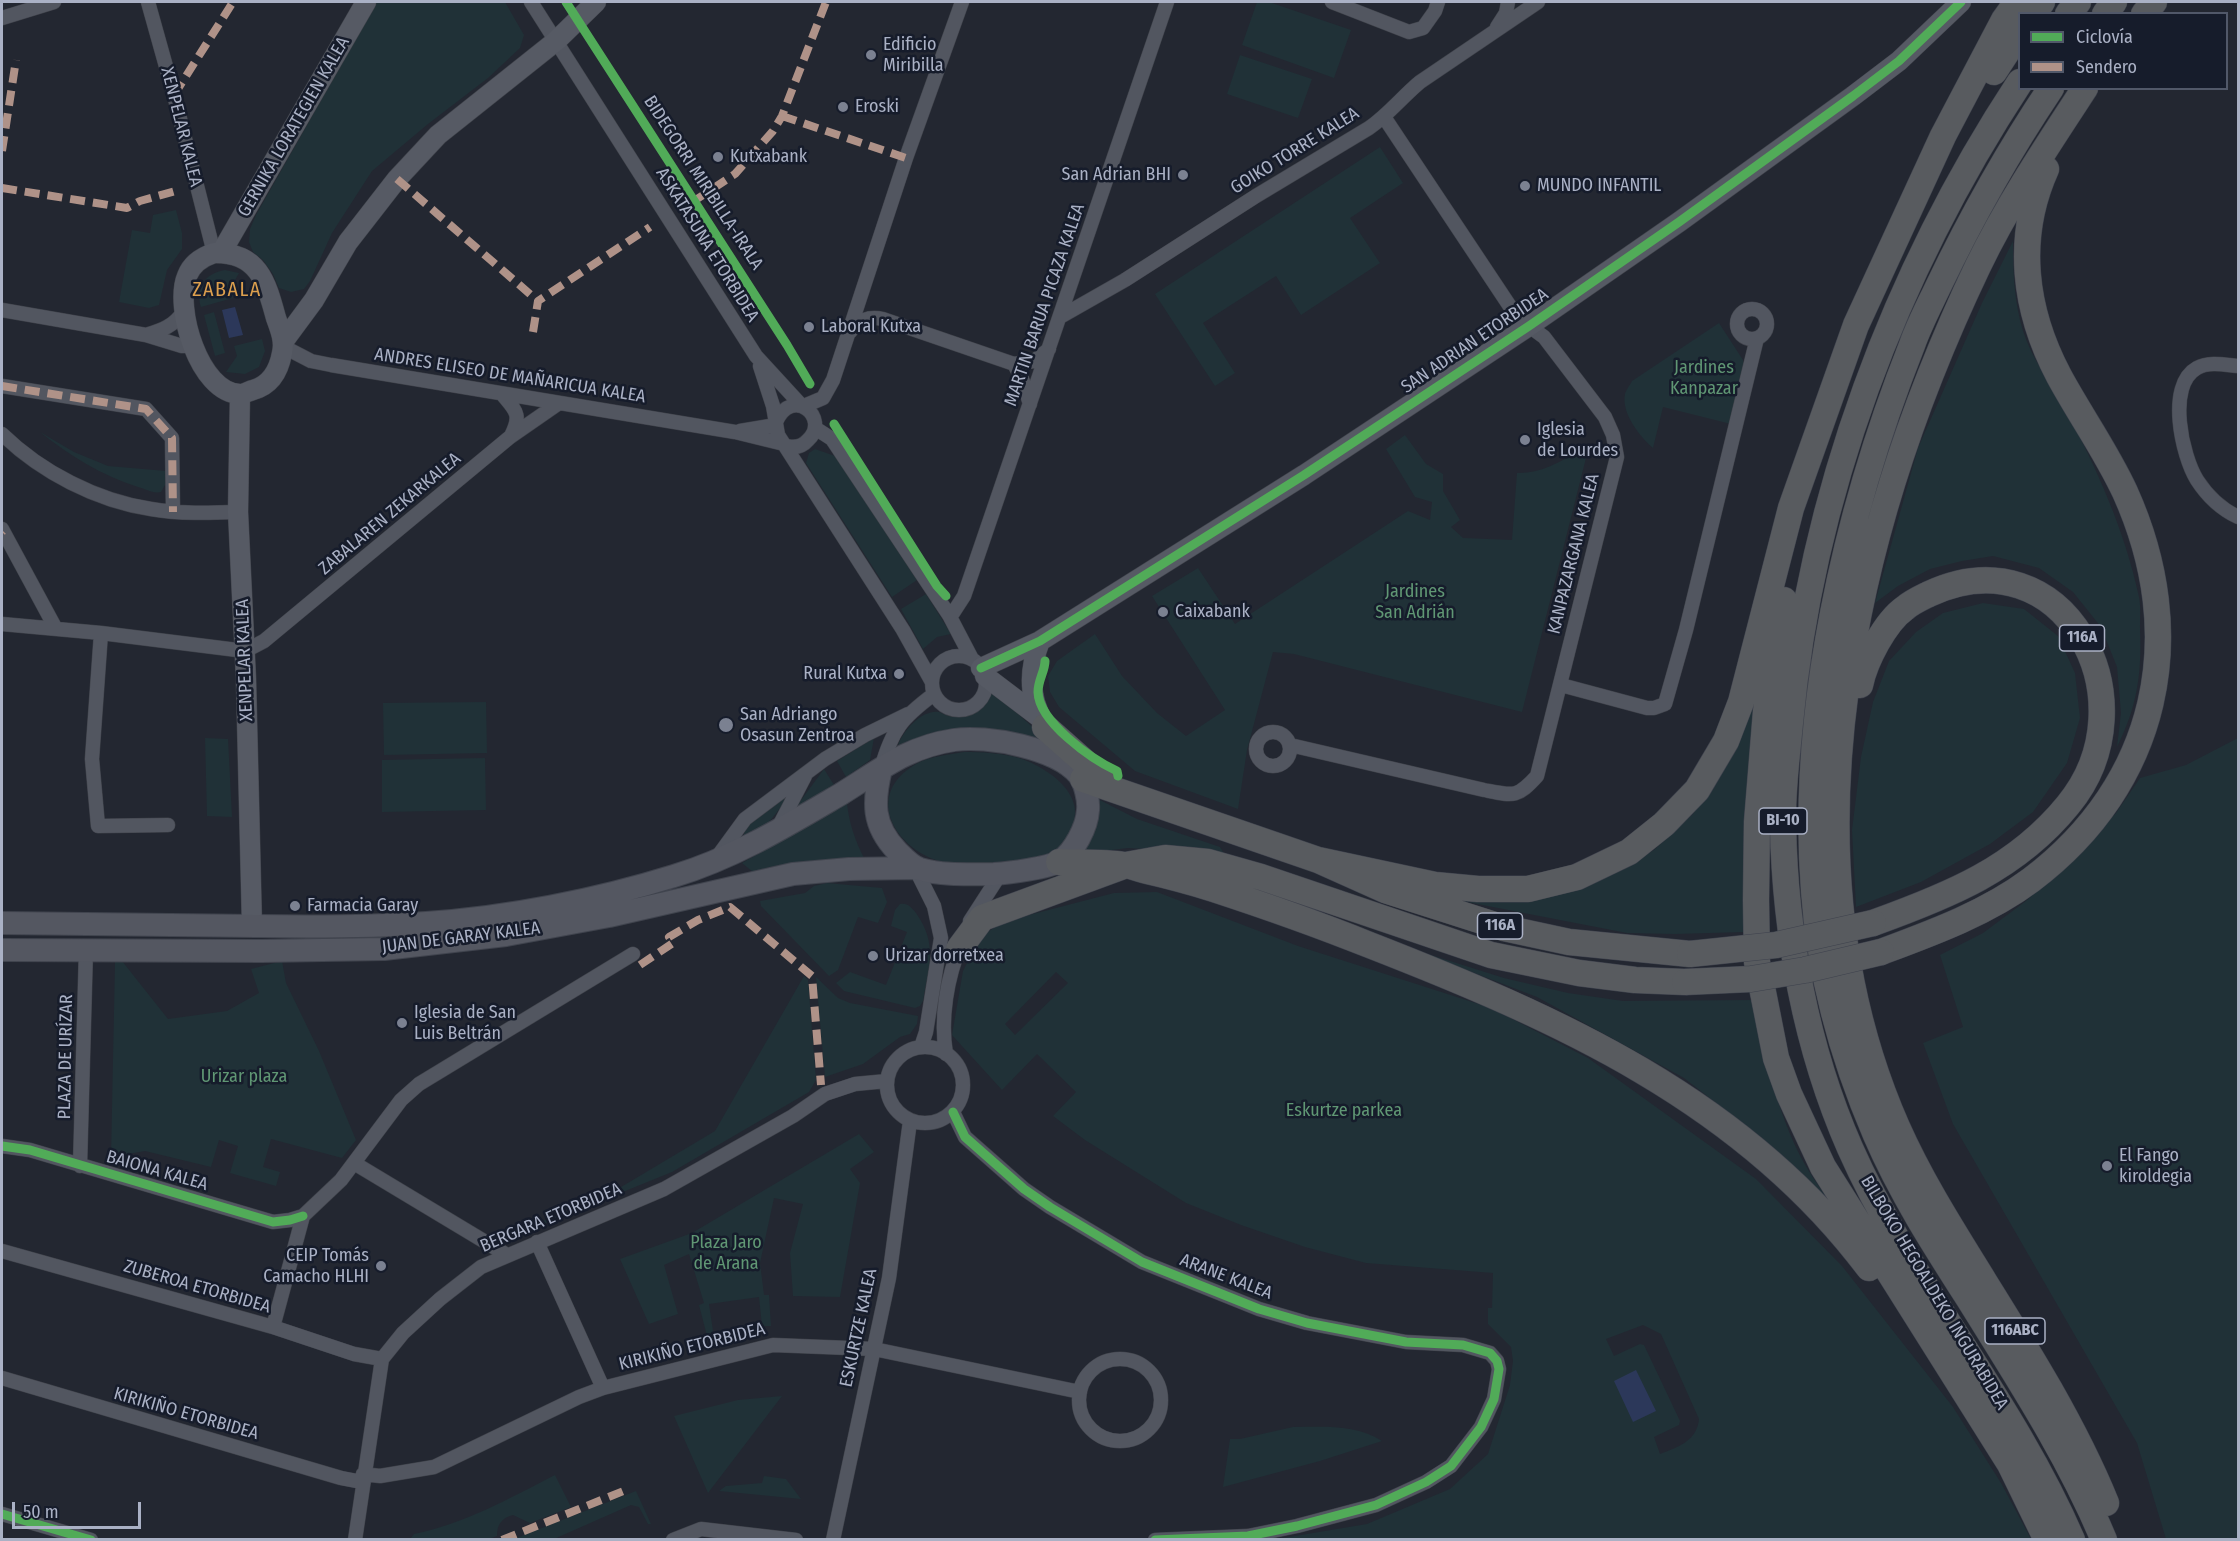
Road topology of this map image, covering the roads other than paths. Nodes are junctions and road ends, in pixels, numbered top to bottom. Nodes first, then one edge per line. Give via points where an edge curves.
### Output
1 (54, 2) edge
2 (148, 2) edge
3 (366, 2) edge
4 (531, 2) edge
5 (596, 2) edge
6 (962, 2) edge
7 (1167, 2) edge
8 (1332, 2) edge
9 (1373, 2) edge
10 (1438, 2) edge
11 (1508, 2) edge
12 (1538, 2) edge
13 (1961, 2) edge
14 (2017, 2) edge
15 (1368, 15) junction
16 (2, 18) edge
17 (1496, 30) junction
18 (2018, 34) edge
19 (556, 41) junction
20 (2018, 84) edge
21 (2049, 90) edge
22 (2084, 90) edge
23 (2090, 90) edge
24 (1384, 117) junction
25 (1919, 188) junction
26 (217, 253) junction
27 (865, 286) junction
28 (2, 310) edge
29 (183, 312) junction
30 (1060, 316) junction
31 (883, 319) junction
32 (1528, 326) junction
33 (849, 333) junction
34 (146, 335) junction
35 (1757, 338) dead end
36 (284, 344) junction
37 (194, 346) junction
38 (1049, 349) junction
39 (756, 356) junction
40 (1014, 364) junction
41 (2238, 366) edge
42 (2, 386) edge
43 (240, 394) junction
44 (502, 394) junction
45 (559, 403) junction
46 (1030, 404) junction
47 (802, 406) junction
48 (1825, 409) junction
49 (776, 423) junction
50 (815, 428) junction
51 (735, 432) junction
52 (2, 434) edge
53 (510, 438) junction
54 (786, 445) junction
55 (173, 512) junction
56 (238, 512) junction
57 (2238, 517) edge
58 (2, 529) edge
59 (949, 615) junction
60 (2, 624) edge
61 (56, 629) junction
62 (100, 633) junction
63 (1040, 640) junction
64 (245, 651) junction
65 (979, 668) junction
66 (1561, 685) junction
67 (933, 688) junction
68 (908, 714) junction
69 (1042, 722) junction
70 (1290, 745) dead end
71 (881, 769) junction
72 (808, 772) junction
73 (1086, 777) junction
74 (1837, 800) junction
75 (168, 825) dead end
76 (776, 832) junction
77 (1318, 860) junction
78 (1059, 862) junction
79 (712, 863) junction
80 (1126, 865) junction
81 (915, 868) junction
82 (1001, 873) junction
83 (2, 923) edge
84 (252, 926) junction
85 (86, 949) junction
86 (959, 949) junction
87 (2, 950) edge
88 (633, 954) dead end
89 (921, 1047) junction
90 (946, 1053) junction
91 (887, 1081) junction
92 (953, 1112) junction
93 (910, 1121) junction
94 (2, 1146) edge
95 (354, 1163) junction
96 (80, 1166) junction
97 (303, 1215) junction
98 (537, 1242) junction
99 (2, 1251) edge
100 (507, 1255) junction
101 (273, 1327) junction
102 (874, 1349) junction
103 (382, 1359) junction
104 (1956, 1376) junction
105 (2, 1378) edge
106 (603, 1388) junction
107 (1080, 1392) junction
108 (362, 1478) junction
109 (2, 1514) edge
110 (91, 1539) edge
111 (355, 1539) edge
112 (673, 1539) edge
113 (796, 1539) edge
114 (833, 1539) edge
115 (1155, 1539) edge
116 (2047, 1539) edge
117 (2072, 1539) edge
118 (2104, 1539) edge
119 (2121, 1539) edge

1 - 16 street
2 - 26 street, XENPELAR KALEA
3 - 26 main road, GERNIKA LORATEGIEN KALEA
4 - 19 street, ASKATASUNA ETORBIDEA
5 - 19 main road
6 - 27 street
7 - 30 street, MARTIN BARUA PICAZA KALEA
8 - 15 street
9 - 15 street
10 - 15 street via 1423,28 1409,32
11 - 17 street
12 - 17 street, GOIKO TORRE KALEA
13 - 32 main road, SAN ADRIAN ETORBIDEA via 1899,61 1853,96
14 - 25 highway via 2004,20
17 - 24 street, GOIKO TORRE KALEA via 1420,82
18 - 25 highway
19 - 36 main road via 438,135 398,179 348,242
19 - 39 street, ASKATASUNA ETORBIDEA
20 - 117 highway, BILBOKO HEGOALDEKO INGURABIDEA / BI-10 via 1983,137 1932,232 1885,335 1856,418 1812,581 1794,680 1783,822 1787,897 1801,991 1822,1072 1849,1146 1912,1262 2029,1452
21 - 118 highway, BILBOKO HEGOALDEKO INGURABIDEA / BI-10 via 1986,192 1955,253 1912,342 1886,415 1839,584 1822,672 1810,827 1826,980 1851,1071 1876,1136 1927,1233 2062,1451
22 - 74 highway via 2041,154 1980,264 1907,436 1884,509 1852,656 1843,708
23 - 80 highway, bridge via 2038,186 2027,243 2030,300 2049,356 2120,482 2140,527 2156,588 2158,661 2142,732 2120,781 2085,831 2030,881 1938,931 1881,952 1750,979 1685,982 1579,973 1491,955 1208,862 1165,858
24 - 30 street, GOIKO TORRE KALEA via 1125,280
24 - 32 street, KANPAZARGANA KALEA via 1513,311
25 - 48 highway via 1856,324
26 - 29 main road via 200,258 187,276
26 - 36 main road via 239,255 255,268 267,286
27 - 31 street via 866,304
27 - 33 street
28 - 34 street
29 - 34 street via 165,329
29 - 37 main road
30 - 38 street, MARTIN BARUA PICAZA KALEA
31 - 33 street via 865,319
31 - 40 street
32 - 63 main road, SAN ADRIAN ETORBIDEA via 1295,480
32 - 66 street, KANPAZARGANA KALEA via 1544,337 1605,417 1617,457
33 - 47 street via 830,388 823,398
34 - 37 street
35 - 66 street via 1665,704 1647,708
36 - 43 main road via 279,368 269,381 261,388
36 - 44 street, ANDRES ELISEO DE MAÑARICUA KALEA via 310,361
37 - 43 main road via 204,370 215,382
38 - 40 street via 1034,361
38 - 46 street, MARTIN BARUA PICAZA KALEA
39 - 47 street, ASKATASUNA ETORBIDEA
39 - 49 street, ASKATASUNA ETORBIDEA
40 - 46 street
41 - 57 street via 2197,367 2186,377 2179,403 2187,458 2196,479 2212,500
42 - 55 street via 146,409 172,438
43 - 56 main road, XENPELAR KALEA
44 - 45 street, ANDRES ELISEO DE MAÑARICUA KALEA
44 - 53 street via 516,410 518,422
45 - 51 street, ANDRES ELISEO DE MAÑARICUA KALEA
45 - 53 street, ZABALAREN ZEKARKALEA
46 - 59 street, MARTIN BARUA PICAZA KALEA via 964,596
47 - 49 street via 787,407
47 - 50 street via 813,415
48 - 77 highway via 1791,508 1756,649 1726,741 1697,790 1665,824 1629,852 1576,877 1528,889 1435,885
48 - 104 highway via 1792,557 1766,711 1757,822 1757,962 1776,1058 1818,1156
49 - 51 street, ANDRES ELISEO DE MAÑARICUA KALEA
49 - 54 street via 778,435
50 - 54 street via 805,444
50 - 59 street via 832,438
51 - 54 street, ANDRES ELISEO DE MAÑARICUA KALEA
52 - 55 street via 47,470 77,484 110,499
53 - 64 street, ZABALAREN ZEKARKALEA via 264,641
54 - 67 street via 903,630
55 - 56 street
56 - 64 main road, XENPELAR KALEA
58 - 61 street
59 - 65 street
60 - 61 street
61 - 62 street
62 - 64 street
62 - 75 street via 92,759 98,826
63 - 65 main road, SAN ADRIAN ETORBIDEA
63 - 69 main road via 1031,687
64 - 84 main road, XENPELAR KALEA
65 - 67 street via 963,656 945,659 933,673
65 - 67 street via 983,693 972,706 946,706
65 - 69 main road
66 - 70 street, KANPAZARGANA KALEA via 1537,776 1523,792 1507,795
67 - 68 street
68 - 71 street via 888,742
68 - 72 street via 865,735
69 - 73 main road
69 - 73 highway via 1089,766
71 - 73 main road via 928,745 958,739 991,739 1033,749
71 - 76 main road, JUAN DE GARAY KALEA
71 - 81 main road via 874,796 877,819 886,839
72 - 76 street
72 - 79 street via 745,819
73 - 77 highway
73 - 78 main road via 1088,812 1083,830
74 - 77 highway, 116A, bridge via 1860,681 1870,654 1904,608 1941,589 1965,582 1990,581 2033,591 2053,604 2076,628 2093,657 2102,692 2102,723 2097,752 2070,804 2038,839 1986,875 1873,923 1776,945 1690,954 1569,942 1504,928 1385,890
74 - 119 highway, 116ABC via 1846,954 1858,1012 1898,1128 1949,1224 2065,1416
76 - 79 main road, JUAN DE GARAY KALEA
78 - 80 highway
78 - 82 main road
79 - 84 main road, JUAN DE GARAY KALEA via 597,897 512,912 428,923
80 - 86 highway via 982,918
80 - 104 highway via 1175,876 1278,910 1465,982 1611,1052 1672,1088 1720,1121 1821,1212
81 - 82 main road
81 - 85 main road, JUAN DE GARAY KALEA via 793,874 507,935 384,949
81 - 89 street via 934,906 941,938
82 - 86 street via 972,917
83 - 84 main road, JUAN DE GARAY KALEA
85 - 87 main road, JUAN DE GARAY KALEA
85 - 96 street, PLAZA DE URÍZAR
86 - 90 street via 942,1033
88 - 95 street via 419,1084 401,1101
89 - 90 street
89 - 91 street via 895,1062
90 - 92 street via 958,1065 962,1077 961,1099
91 - 93 street via 893,1107
91 - 98 street, BERGARA ETORBIDEA via 855,1084 825,1094 664,1189
92 - 93 street via 942,1120 922,1124
92 - 115 street, ARANE KALEA via 966,1137 1024,1189 1142,1262 1260,1309 1307,1323 1406,1342 1463,1345 1490,1353 1497,1361 1494,1399 1481,1427 1451,1466 1426,1482 1376,1505 1297,1526 1248,1536
93 - 102 street, ESKURTZE KALEA via 889,1278
94 - 96 street, BAIONA KALEA via 30,1150
95 - 97 street
95 - 100 street
96 - 97 street, BAIONA KALEA via 273,1222
97 - 101 street
98 - 100 street, BERGARA ETORBIDEA
98 - 106 street
99 - 101 street, ZUBEROA ETORBIDEA
100 - 103 street, BERGARA ETORBIDEA via 481,1267 440,1299
101 - 103 street, ZUBEROA ETORBIDEA via 354,1354
102 - 106 street, KIRIKIÑO ETORBIDEA via 773,1345
102 - 107 street, KIRIKIÑO ETORBIDEA
102 - 114 street, ESKURTZE KALEA
103 - 108 street, BERGARA ETORBIDEA
104 - 116 highway via 2010,1464
105 - 108 street, KIRIKIÑO ETORBIDEA via 341,1478
106 - 108 street, KIRIKIÑO ETORBIDEA via 434,1467
107 - 107 street via 1084,1420 1105,1438 1119,1441 1145,1433 1160,1411 1155,1379 1142,1365 1130,1360 1104,1362 1093,1370
108 - 111 street, BERGARA ETORBIDEA
109 - 110 street
112 - 113 street via 701,1529

